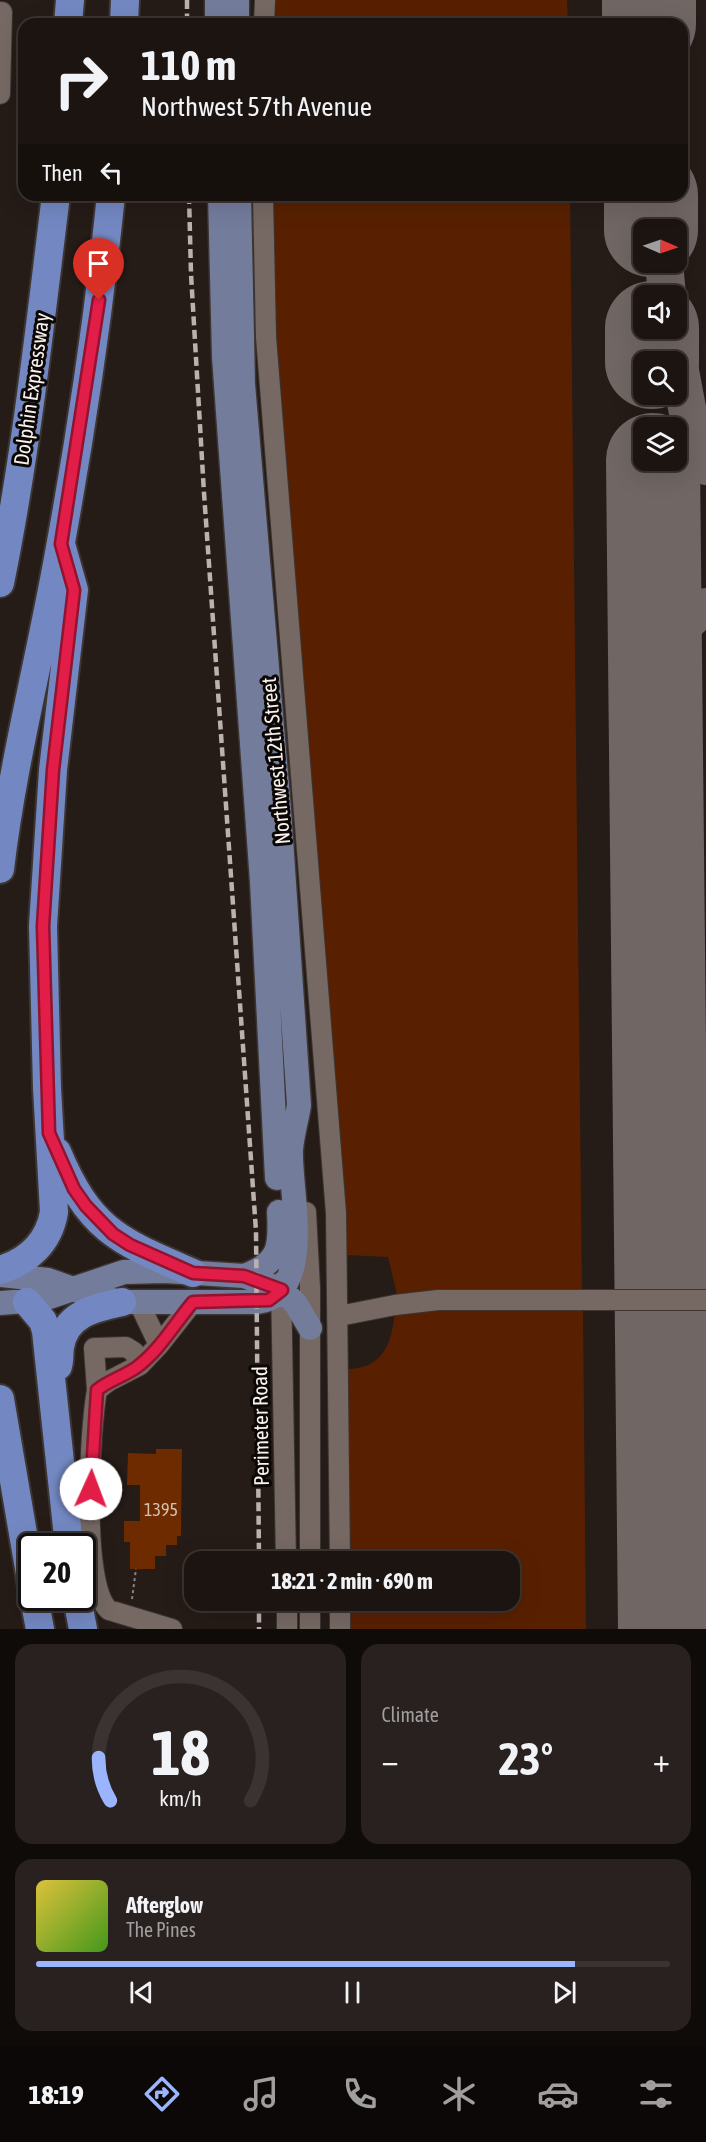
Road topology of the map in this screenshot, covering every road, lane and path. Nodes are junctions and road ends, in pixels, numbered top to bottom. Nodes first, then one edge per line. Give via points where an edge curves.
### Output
1 (69, 0) edge
2 (125, 0) edge
3 (217, 0) edge
4 (237, 0) edge
5 (265, 0) edge
6 (0, 12) edge
7 (68, 18) edge
8 (124, 18) edge
9 (217, 18) edge
10 (237, 18) edge
11 (264, 18) edge
12 (0, 94) edge
13 (55, 201) edge
14 (110, 201) edge
15 (220, 201) edge
16 (239, 201) edge
17 (263, 201) edge
18 (27, 413) junction
19 (0, 501) edge
20 (61, 544) junction
21 (0, 583) edge
22 (0, 869) edge
23 (299, 1105) junction
24 (49, 1133) junction
25 (280, 1241) junction
26 (0, 1270) edge
27 (193, 1273) junction
28 (0, 1275) edge
29 (244, 1276) junction
30 (76, 1290) junction
31 (282, 1290) junction
32 (706, 1300) edge
33 (193, 1302) junction
34 (14, 1303) edge
35 (130, 1303) junction
36 (339, 1316) junction
37 (310, 1328) junction
38 (159, 1345) junction
39 (140, 1365) junction
40 (51, 1388) junction
41 (97, 1390) junction
42 (0, 1399) edge
43 (23, 1533) edge
44 (68, 1533) edge
45 (286, 1551) edge
46 (310, 1551) edge
47 (340, 1551) edge
48 (136, 1569) dead end
49 (131, 1606) dead end
50 (37, 1611) edge
51 (80, 1611) edge
52 (287, 1611) edge
53 (310, 1611) edge
54 (340, 1611) edge
55 (40, 1629) edge
56 (83, 1629) edge
57 (172, 1629) edge
58 (287, 1629) edge
59 (310, 1629) edge
60 (340, 1629) edge

1 - 7 highway
2 - 8 highway
3 - 9 main road
4 - 10 main road
5 - 11 street
6 - 12 street
13 - 18 highway, Dolphin Expressway
14 - 20 highway via 95,331
15 - 25 main road, Northwest 12th Street via 224,357 262,882
16 - 23 main road, Northwest 12th Street via 243,384
17 - 36 street via 266,337 334,1178
18 - 19 highway
18 - 21 highway, Dolphin Expressway
20 - 22 highway via 23,727
20 - 24 highway via 74,590 53,770 43,926
23 - 31 main road via 291,1150 296,1246
23 - 37 street, Northwest 12th Street
24 - 26 highway via 54,1212 49,1232 28,1257
24 - 27 highway via 74,1189 100,1223 130,1245
25 - 29 main road via 273,1257 262,1268
25 - 31 street, Northwest 12th Street
27 - 29 main road
27 - 30 main road via 124,1272
28 - 30 main road via 35,1277
29 - 31 main road
30 - 34 main road
30 - 35 main road
31 - 33 main road via 269,1300
31 - 37 main road
31 - 45 street, Perimeter Road
32 - 36 street via 438,1300
33 - 35 main road
33 - 38 street
34 - 40 highway via 43,1321
35 - 38 street
35 - 40 highway via 92,1308 71,1323 60,1346
36 - 47 street
37 - 46 street
38 - 39 street
39 - 41 street
39 - 41 street via 134,1352 126,1347 94,1348
40 - 44 highway
41 - 57 street via 91,1500 92,1554 99,1599 109,1610
42 - 43 highway
48 - 49 path
50 - 55 highway
51 - 56 highway
52 - 58 street
53 - 59 street
54 - 60 street

